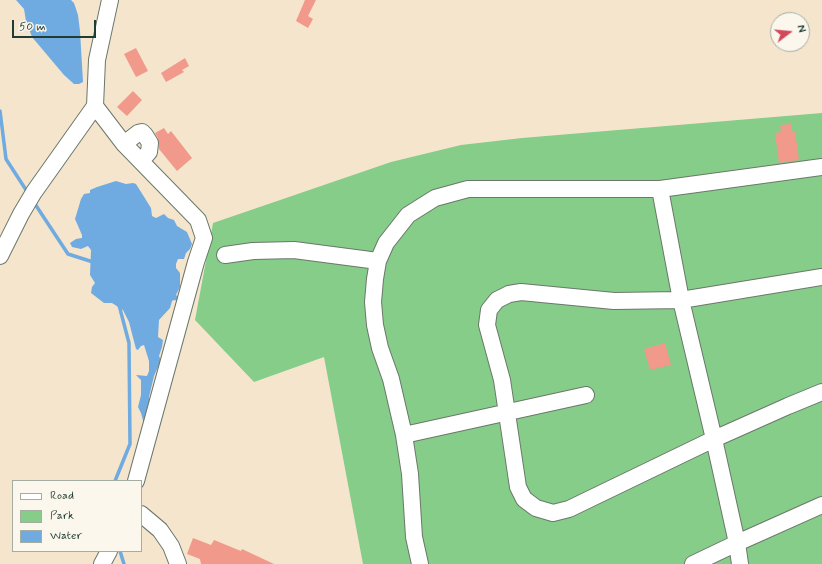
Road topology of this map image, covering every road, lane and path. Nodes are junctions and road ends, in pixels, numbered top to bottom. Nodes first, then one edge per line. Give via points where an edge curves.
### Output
1 (109, 0) edge
2 (93, 109) junction
3 (124, 144) junction
4 (140, 161) junction
5 (822, 167) edge
6 (660, 189) junction
7 (225, 254) dead end
8 (0, 256) edge
9 (378, 261) junction
10 (822, 277) edge
11 (680, 300) junction
12 (822, 392) edge
13 (586, 395) dead end
14 (508, 412) junction
15 (404, 435) junction
16 (714, 440) junction
17 (136, 480) edge
18 (822, 505) edge
19 (142, 515) edge
20 (737, 543) junction
21 (108, 552) edge
22 (102, 564) edge
23 (178, 564) edge
24 (420, 564) edge
25 (693, 564) edge
26 (740, 564) edge

1 - 2 street via 97,60
2 - 3 street
2 - 8 street via 34,192
3 - 4 street
3 - 4 street via 138,133 146,135 150,143 149,152
4 - 17 street via 198,220 204,238
5 - 6 street
6 - 9 street via 484,188 452,193 436,198 408,215 386,243
6 - 11 street
7 - 9 street via 294,250
9 - 15 street via 373,302 375,325 380,348 392,379
10 - 11 street
11 - 14 street via 614,301 521,292 509,294 498,300 489,310 487,325
11 - 16 street
12 - 16 street
13 - 14 street
14 - 15 street
14 - 16 street via 518,488 524,499 536,508 553,512 569,509
15 - 24 street via 410,474 414,537
16 - 20 street
18 - 20 street
19 - 23 street via 160,530 171,546
20 - 25 street
20 - 26 street
21 - 22 street

